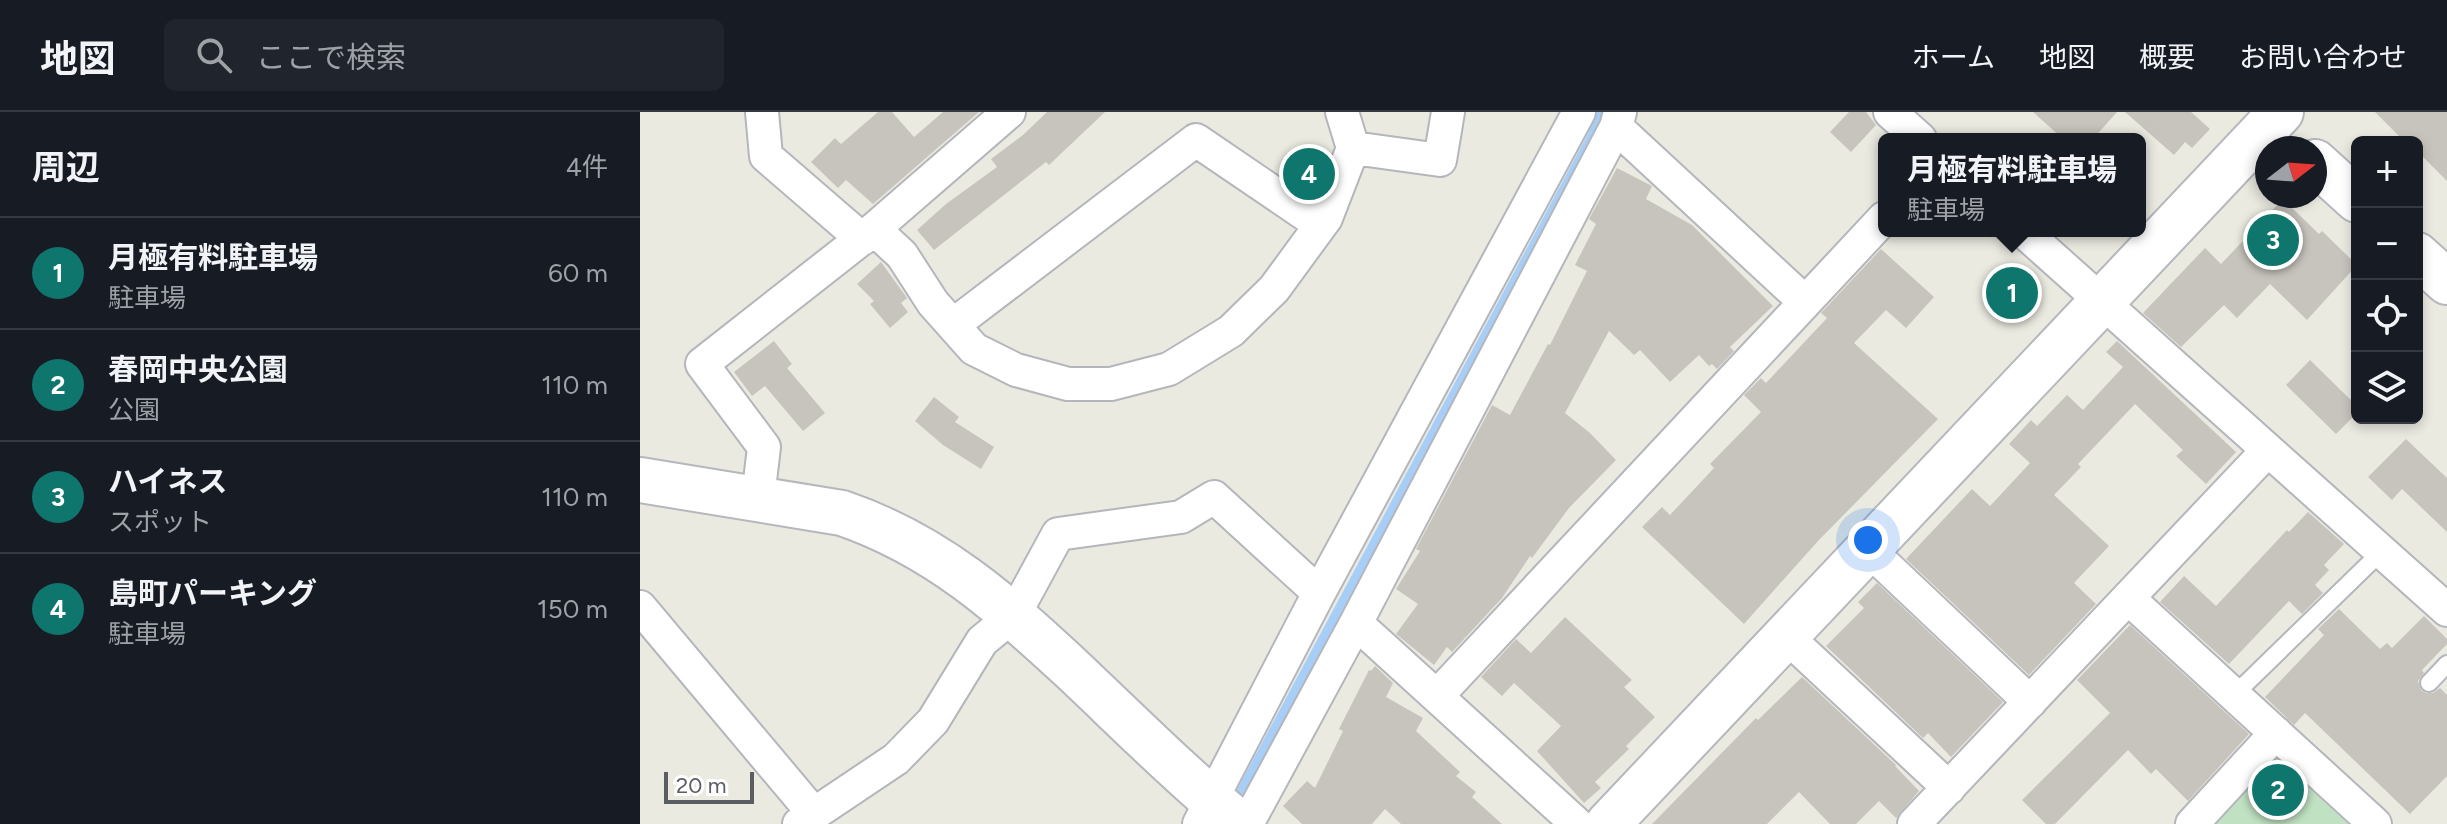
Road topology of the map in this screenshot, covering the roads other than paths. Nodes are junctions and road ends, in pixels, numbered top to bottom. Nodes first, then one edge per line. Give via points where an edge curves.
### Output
1 (762, 112) edge
2 (1009, 112) edge
3 (1342, 112) edge
4 (1448, 112) edge
5 (1579, 112) edge
6 (1890, 112) edge
7 (1618, 119) edge
8 (2278, 124) edge
9 (1913, 133) edge
10 (1353, 148) junction
11 (2327, 173) edge
12 (2351, 195) edge
13 (1878, 224) edge
14 (1321, 225) junction
15 (868, 234) junction
16 (2030, 237) edge
17 (2423, 260) edge
18 (2447, 282) edge
19 (2102, 301) junction
20 (1805, 302) junction
21 (953, 325) junction
22 (2268, 450) junction
23 (640, 480) edge
24 (758, 498) junction
25 (1868, 549) junction
26 (2381, 552) junction
27 (1319, 593) junction
28 (2128, 598) junction
29 (640, 607) edge
30 (2447, 610) edge
31 (1014, 615) junction
32 (1356, 623) junction
33 (1786, 636) junction
34 (2447, 664) edge
35 (2429, 683) dead end
36 (2234, 695) junction
37 (1437, 696) junction
38 (2030, 702) junction
39 (2276, 733) junction
40 (1949, 788) junction
41 (1217, 816) edge
42 (807, 819) edge
43 (1247, 824) edge
44 (1577, 824) edge
45 (1608, 824) edge
46 (1914, 824) edge
47 (2192, 824) edge
48 (2375, 824) edge

1 - 15 street via 766,156
2 - 15 street
3 - 10 street
4 - 10 street via 1440,160
5 - 27 street
6 - 9 street
7 - 20 street
7 - 32 street
8 - 19 street
10 - 14 street
11 - 12 street
13 - 20 street
14 - 21 street via 1274,289 1231,331 1169,369 1111,384 1068,384 1016,370 974,349
14 - 21 street via 1196,140
15 - 21 street via 902,255
15 - 24 street via 702,364 764,447
16 - 19 street
17 - 18 street
19 - 22 street
19 - 25 street
20 - 37 street
22 - 26 street
22 - 28 street
23 - 24 street
24 - 31 street via 873,524 961,573
25 - 33 street
25 - 38 street
26 - 30 street
26 - 36 lane
27 - 31 street via 1214,497 1181,517 1058,534
27 - 41 street
28 - 36 street
28 - 38 street
29 - 42 street
31 - 41 street
31 - 42 street via 982,641 933,721 896,759
32 - 37 street
32 - 43 street
33 - 40 street
33 - 45 street
34 - 35 lane
36 - 39 street
37 - 44 street
38 - 40 street
39 - 47 street
39 - 48 street
40 - 46 street

